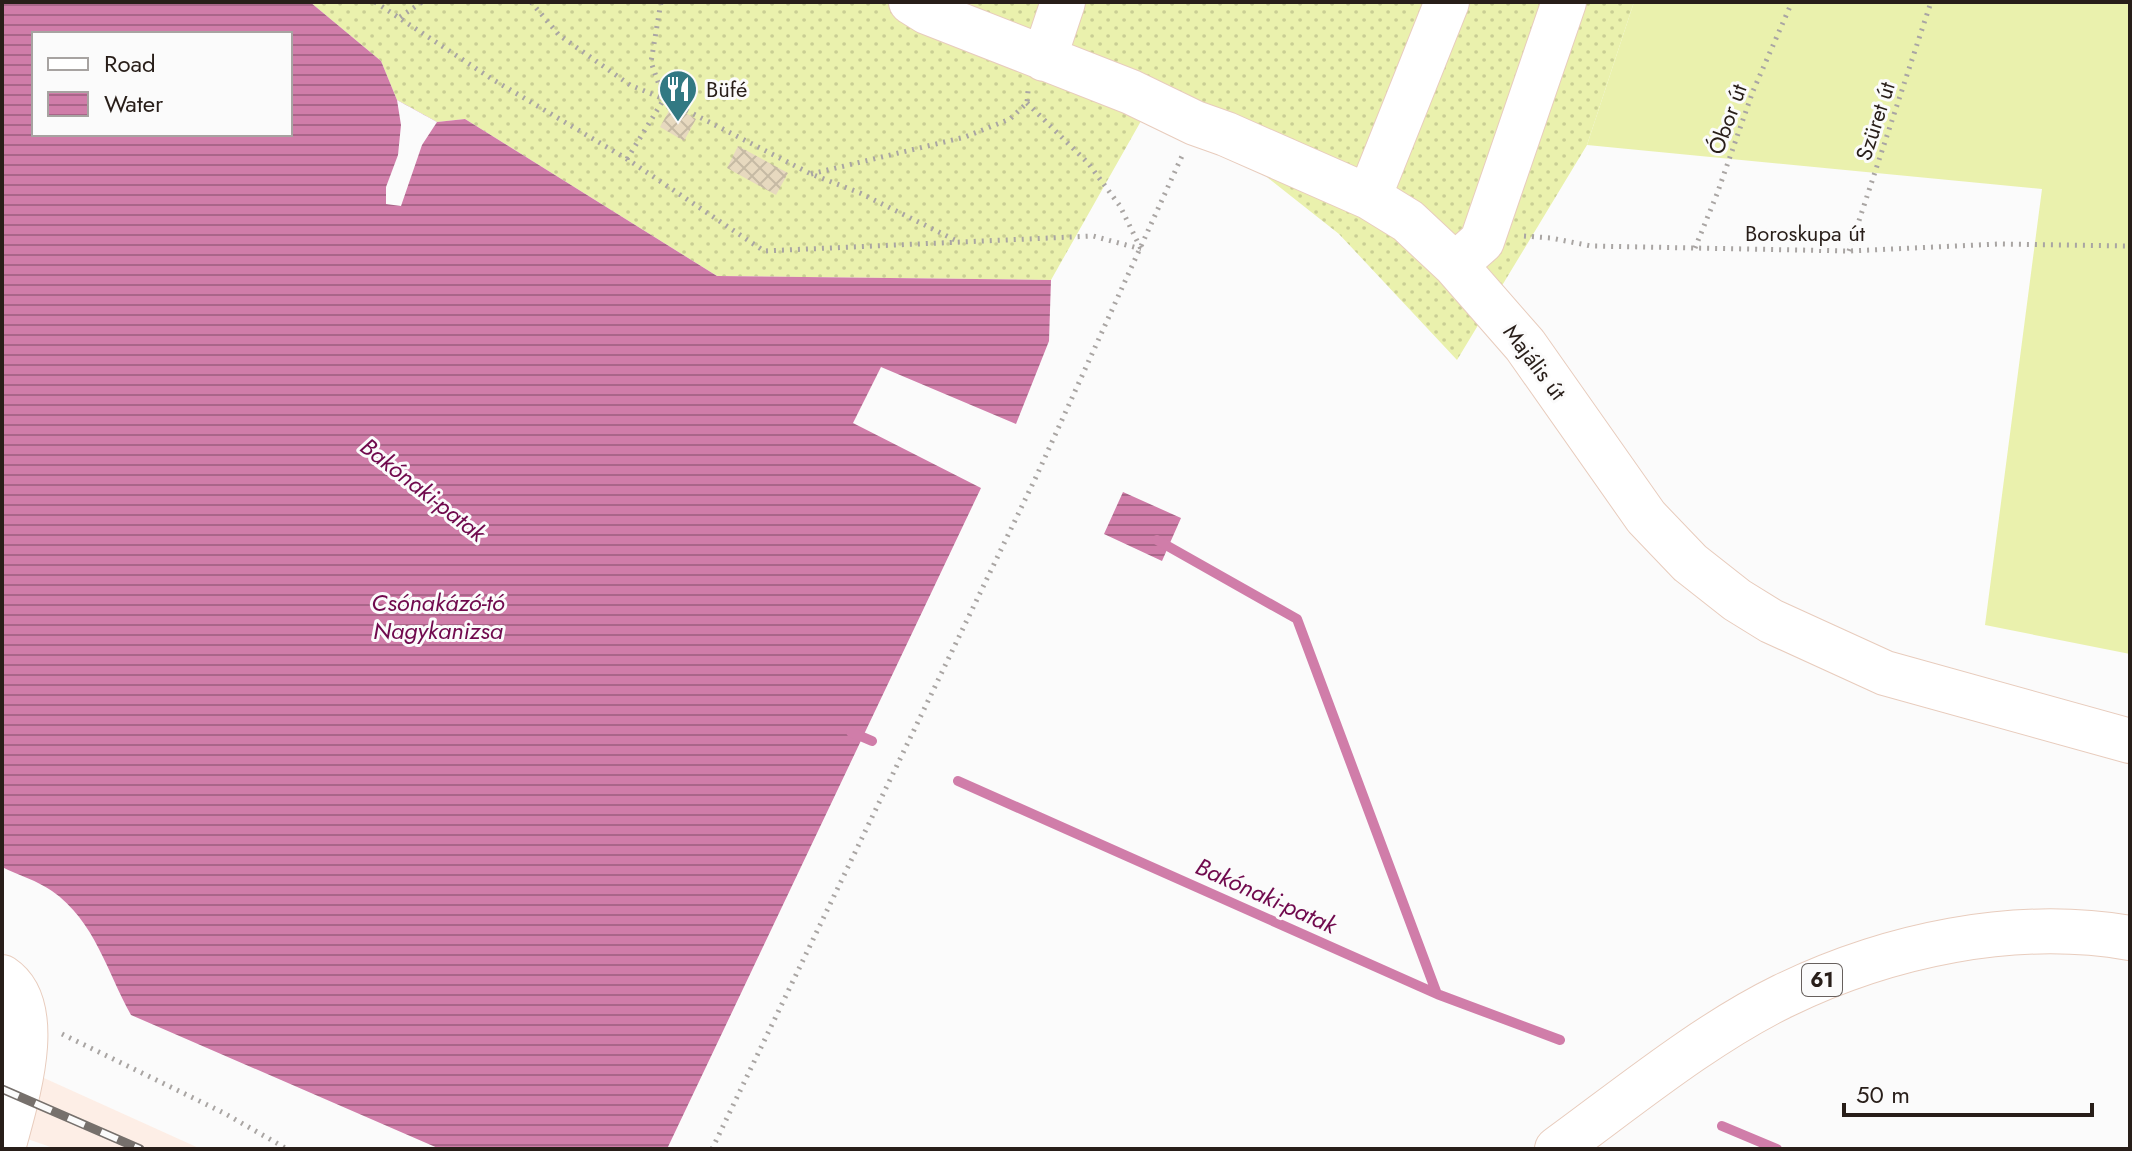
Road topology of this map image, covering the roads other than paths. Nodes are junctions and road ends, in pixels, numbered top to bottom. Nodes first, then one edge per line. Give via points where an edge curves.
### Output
1 (911, 2) edge
2 (1063, 2) edge
3 (1447, 2) edge
4 (1564, 2) edge
5 (1044, 59) junction
6 (1369, 197) junction
7 (1468, 253) junction
8 (2130, 741) edge
9 (2130, 938) edge
10 (2, 977) edge
11 (3, 1149) edge
12 (1557, 1149) edge

1 - 5 street, Majális út
2 - 5 street
3 - 6 street
4 - 7 street
5 - 6 street, Majális út
6 - 7 street, Majális út
7 - 8 street, Majális út via 1525,345 1646,517 1690,563 1737,600 1821,646 1885,673
9 - 12 street, 61 via 2018,932 1957,940 1857,965 1781,997 1699,1046
10 - 11 street via 23,1004 27,1027

